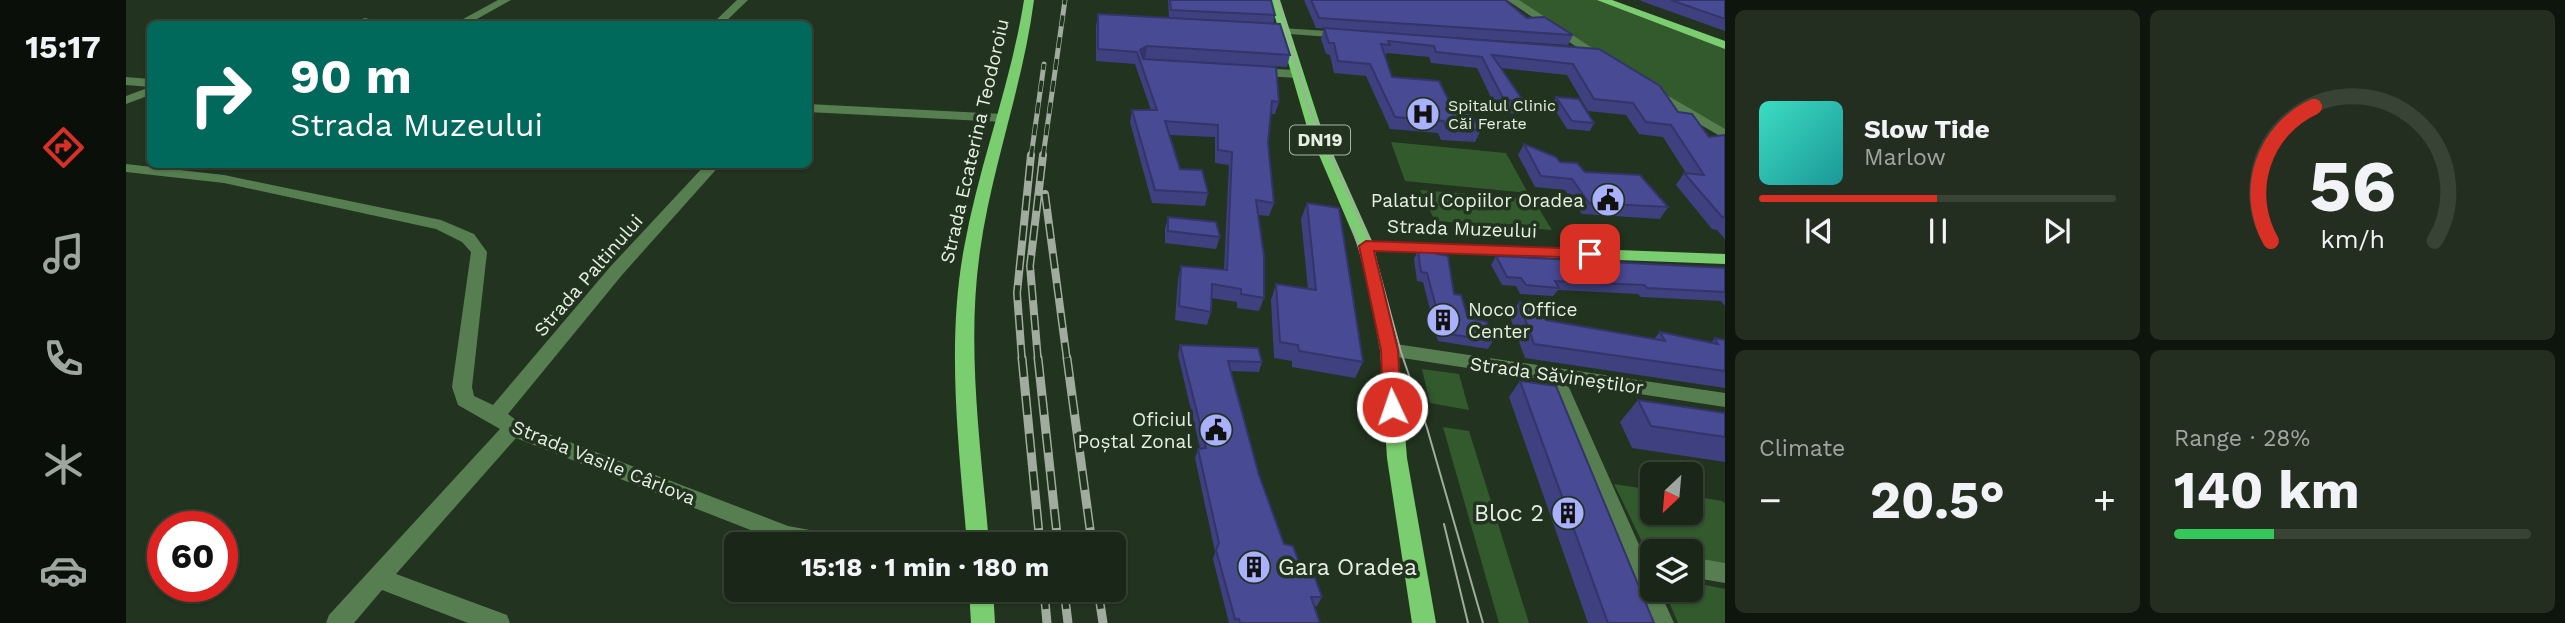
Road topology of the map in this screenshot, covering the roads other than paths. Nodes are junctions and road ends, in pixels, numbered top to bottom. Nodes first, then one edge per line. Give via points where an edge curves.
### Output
1 (506, 0) edge
2 (743, 0) edge
3 (1029, 0) edge
4 (1275, 0) edge
5 (1512, 0) edge
6 (1602, 0) edge
7 (466, 21) edge
8 (720, 21) edge
9 (1255, 29) edge
10 (1285, 31) junction
11 (1358, 36) edge
12 (1725, 45) edge
13 (1567, 52) edge
14 (1595, 54) junction
15 (1616, 67) edge
16 (1238, 71) edge
17 (1296, 74) junction
18 (126, 81) edge
19 (1638, 81) edge
20 (147, 83) edge
21 (147, 92) edge
22 (126, 100) edge
23 (812, 108) edge
24 (1003, 118) junction
25 (1725, 135) edge
26 (126, 168) edge
27 (710, 168) edge
28 (1366, 246) junction
29 (1725, 259) edge
30 (1390, 350) junction
31 (1553, 374) junction
32 (1718, 399) edge
33 (505, 421) junction
34 (1725, 421) edge
35 (780, 532) edge
36 (977, 532) edge
37 (1640, 553) edge
38 (1703, 569) edge
39 (1725, 573) edge
40 (378, 578) junction
41 (982, 602) edge
42 (1656, 602) edge
43 (338, 623) edge
44 (498, 623) edge
45 (983, 623) edge
46 (1424, 623) edge
47 (1662, 623) edge

1 - 7 street
2 - 8 street
3 - 24 main road, Strada Ecaterina Teodoroiu via 1022,54
4 - 10 main road, DN19
5 - 14 street
6 - 12 main road
9 - 10 street
10 - 11 street
10 - 17 main road, DN19
13 - 14 street
14 - 15 street
16 - 17 street
17 - 28 main road, DN19
18 - 20 street
19 - 25 street
21 - 22 street
23 - 24 street
24 - 36 main road, Strada Ecaterina Teodoroiu via 967,285 966,371
26 - 33 street, Strada Vasile Cârlova via 224,179 357,205 442,225 468,238 479,252 464,400
27 - 33 street, Strada Paltinului via 616,271
28 - 29 main road, Strada Muzeului
28 - 30 main road, DN19
30 - 31 street, Strada Săvineștilor
30 - 46 main road, DN19 via 1393,421
31 - 32 street, Strada Săvineștilor
31 - 37 street
32 - 34 street
33 - 35 street, Strada Vasile Cârlova
33 - 40 street, Strada Paltinului
38 - 39 street
40 - 43 street, Strada Paltinului
40 - 44 street
41 - 45 main road
42 - 47 street

